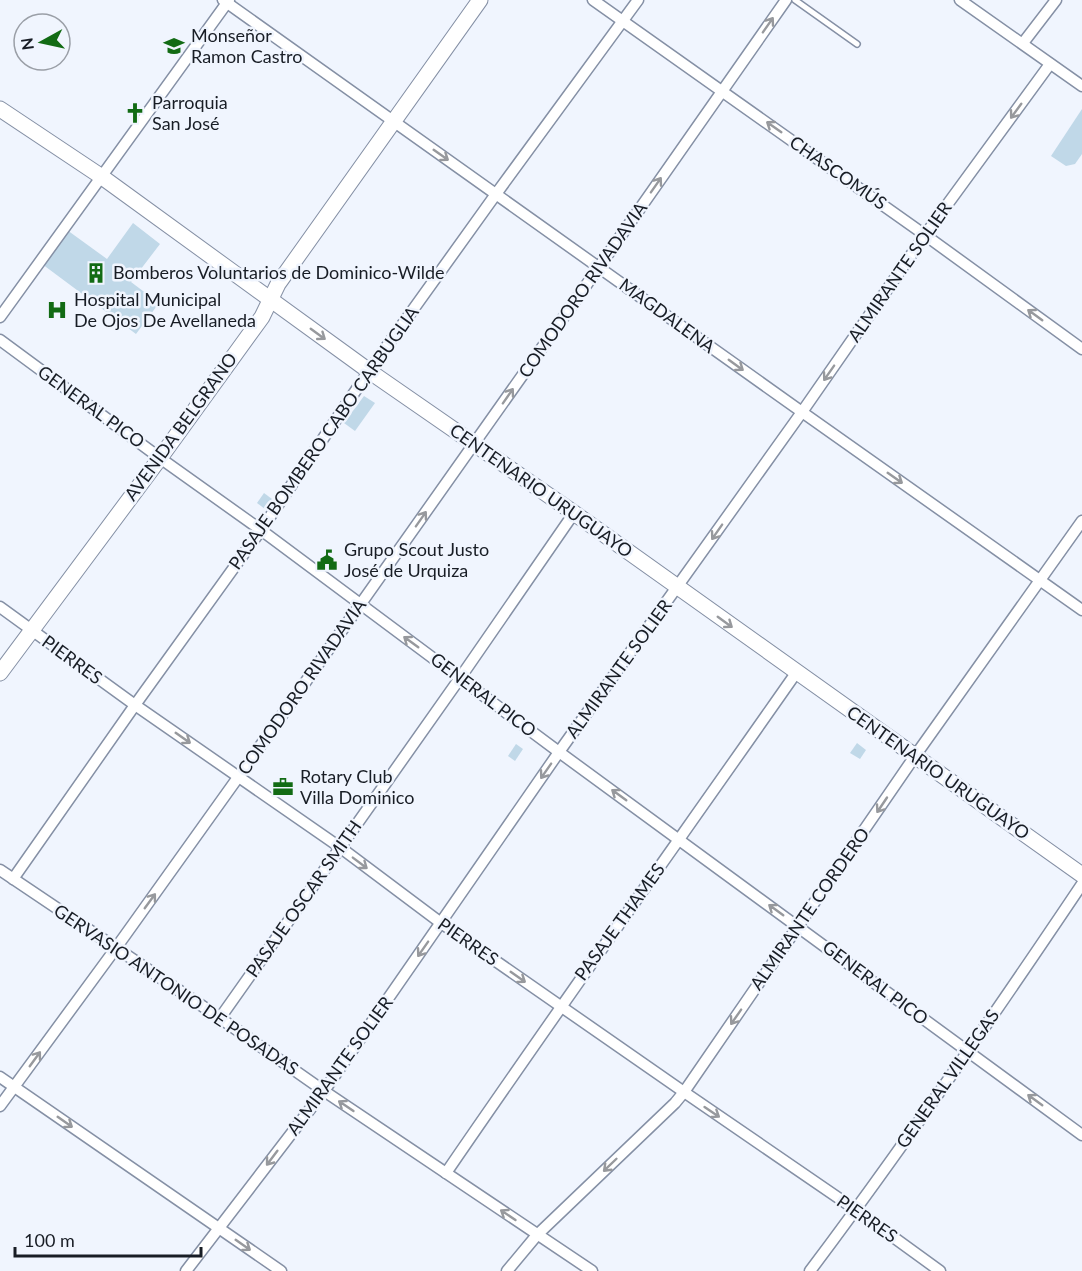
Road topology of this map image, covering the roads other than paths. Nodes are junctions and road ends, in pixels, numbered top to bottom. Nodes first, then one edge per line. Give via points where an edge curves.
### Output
1 (480, 0) edge
2 (593, 0) edge
3 (638, 0) edge
4 (786, 0) edge
5 (795, 0) edge
6 (960, 0) edge
7 (1056, 0) edge
8 (227, 1) edge
9 (623, 21) junction
10 (1023, 43) junction
11 (857, 44) dead end
12 (1050, 64) junction
13 (1082, 86) edge
14 (722, 90) junction
15 (0, 109) edge
16 (393, 121) junction
17 (102, 177) junction
18 (496, 194) junction
19 (926, 235) junction
20 (599, 267) junction
21 (270, 300) junction
22 (0, 317) edge
23 (0, 340) edge
24 (1082, 349) edge
25 (369, 371) junction
26 (802, 412) junction
27 (474, 444) junction
28 (160, 458) junction
29 (574, 513) junction
30 (1082, 521) edge
31 (261, 530) junction
32 (1040, 580) junction
33 (677, 587) junction
34 (360, 604) junction
35 (0, 607) edge
36 (1082, 610) edge
37 (32, 630) junction
38 (0, 673) edge
39 (795, 673) junction
40 (460, 678) junction
41 (135, 705) junction
42 (559, 752) junction
43 (915, 756) junction
44 (239, 776) junction
45 (679, 839) junction
46 (341, 848) junction
47 (0, 870) edge
48 (1082, 875) edge
49 (13, 879) junction
50 (1082, 884) edge
51 (441, 923) junction
52 (799, 926) junction
53 (116, 948) junction
54 (560, 1006) junction
55 (220, 1018) junction
56 (968, 1052) junction
57 (0, 1077) edge
58 (14, 1087) junction
59 (324, 1091) junction
60 (684, 1092) junction
61 (0, 1106) edge
62 (1082, 1135) edge
63 (446, 1173) junction
64 (856, 1210) junction
65 (219, 1228) junction
66 (537, 1235) junction
67 (186, 1271) edge
68 (281, 1271) edge
69 (507, 1271) edge
70 (592, 1271) edge
71 (810, 1271) edge
72 (940, 1271) edge

1 - 16 main road, AVENIDA BELGRANO
2 - 9 street, CHASCOMÚS
3 - 9 street, PASAJE BOMBERO CABO CARBUGLIA
14 -> 4 street, COMODORO RIVADAVIA
5 - 11 lane
6 - 10 street
7 - 10 street
8 - 16 street, MAGDALENA
8 - 17 street
9 - 14 street, CHASCOMÚS
9 - 18 street, PASAJE BOMBERO CABO CARBUGLIA
10 - 12 street
12 - 13 street
12 -> 19 street, ALMIRANTE SOLIER
19 -> 14 street, CHASCOMÚS
20 -> 14 street, COMODORO RIVADAVIA
15 - 17 main road, CENTENARIO URUGUAYO
16 -> 18 street, MAGDALENA
16 - 21 main road, AVENIDA BELGRANO
17 - 21 main road, CENTENARIO URUGUAYO
17 - 22 street
18 - 20 street, MAGDALENA
18 - 25 street, PASAJE BOMBERO CABO CARBUGLIA
24 -> 19 street, CHASCOMÚS
19 -> 26 street, ALMIRANTE SOLIER
20 -> 26 street, MAGDALENA
27 -> 20 street, COMODORO RIVADAVIA
21 -> 25 main road, CENTENARIO URUGUAYO
21 - 28 main road, AVENIDA BELGRANO
23 - 28 street, GENERAL PICO
25 - 27 main road, CENTENARIO URUGUAYO
25 - 31 street, PASAJE BOMBERO CABO CARBUGLIA
26 -> 32 street, MAGDALENA
26 -> 33 street, ALMIRANTE SOLIER
27 - 29 main road, CENTENARIO URUGUAYO
34 -> 27 street, COMODORO RIVADAVIA
28 - 31 street, GENERAL PICO
28 - 37 main road, AVENIDA BELGRANO
29 - 33 main road, CENTENARIO URUGUAYO
29 - 40 street, PASAJE OSCAR SMITH
30 - 32 street, ALMIRANTE CORDERO
31 - 34 street, GENERAL PICO
31 - 41 street, PASAJE BOMBERO CABO CARBUGLIA
32 - 36 street, MAGDALENA
32 - 43 street, ALMIRANTE CORDERO
33 -> 39 main road, CENTENARIO URUGUAYO
33 - 42 street, ALMIRANTE SOLIER
40 -> 34 street, GENERAL PICO
34 - 44 street, COMODORO RIVADAVIA
35 - 37 street, PIERRES
37 - 38 main road, AVENIDA BELGRANO
37 - 41 street, PIERRES
39 - 43 main road, CENTENARIO URUGUAYO
39 - 45 street, PASAJE THAMES
40 - 42 street, GENERAL PICO
40 - 46 street, PASAJE OSCAR SMITH
41 -> 44 street, PIERRES
41 - 49 street, PASAJE BOMBERO CABO CARBUGLIA
45 -> 42 street, GENERAL PICO
42 -> 51 street, ALMIRANTE SOLIER
43 - 48 main road, CENTENARIO URUGUAYO
43 -> 52 street, ALMIRANTE CORDERO
44 - 46 street, PIERRES
53 -> 44 street, COMODORO RIVADAVIA
52 -> 45 street, GENERAL PICO
45 - 54 street, PASAJE THAMES
46 -> 51 street, PIERRES
46 - 55 street, PASAJE OSCAR SMITH
47 - 49 street, GERVASIO ANTONIO DE POSADAS
49 - 53 street, GERVASIO ANTONIO DE POSADAS
50 - 56 street, GENERAL VILLEGAS
51 -> 54 street, PIERRES
51 -> 59 street, ALMIRANTE SOLIER
52 - 56 street, GENERAL PICO
52 -> 60 street, ALMIRANTE CORDERO
53 - 55 street, GERVASIO ANTONIO DE POSADAS
58 -> 53 street, COMODORO RIVADAVIA
54 - 60 street, PIERRES
54 - 63 street, PASAJE THAMES
55 - 59 street, GERVASIO ANTONIO DE POSADAS
62 -> 56 street, GENERAL PICO
56 - 64 street, GENERAL VILLEGAS
57 - 58 street
58 - 61 street, COMODORO RIVADAVIA
58 -> 65 street
63 -> 59 street, GERVASIO ANTONIO DE POSADAS
59 -> 65 street, ALMIRANTE SOLIER
60 -> 64 street, PIERRES
60 -> 66 street, ALMIRANTE CORDERO
66 -> 63 street, GERVASIO ANTONIO DE POSADAS
64 - 71 street, GENERAL VILLEGAS
64 - 72 street, PIERRES
65 - 67 street, ALMIRANTE SOLIER
65 -> 68 street
66 - 69 street, ALMIRANTE CORDERO
66 - 70 street, GERVASIO ANTONIO DE POSADAS

